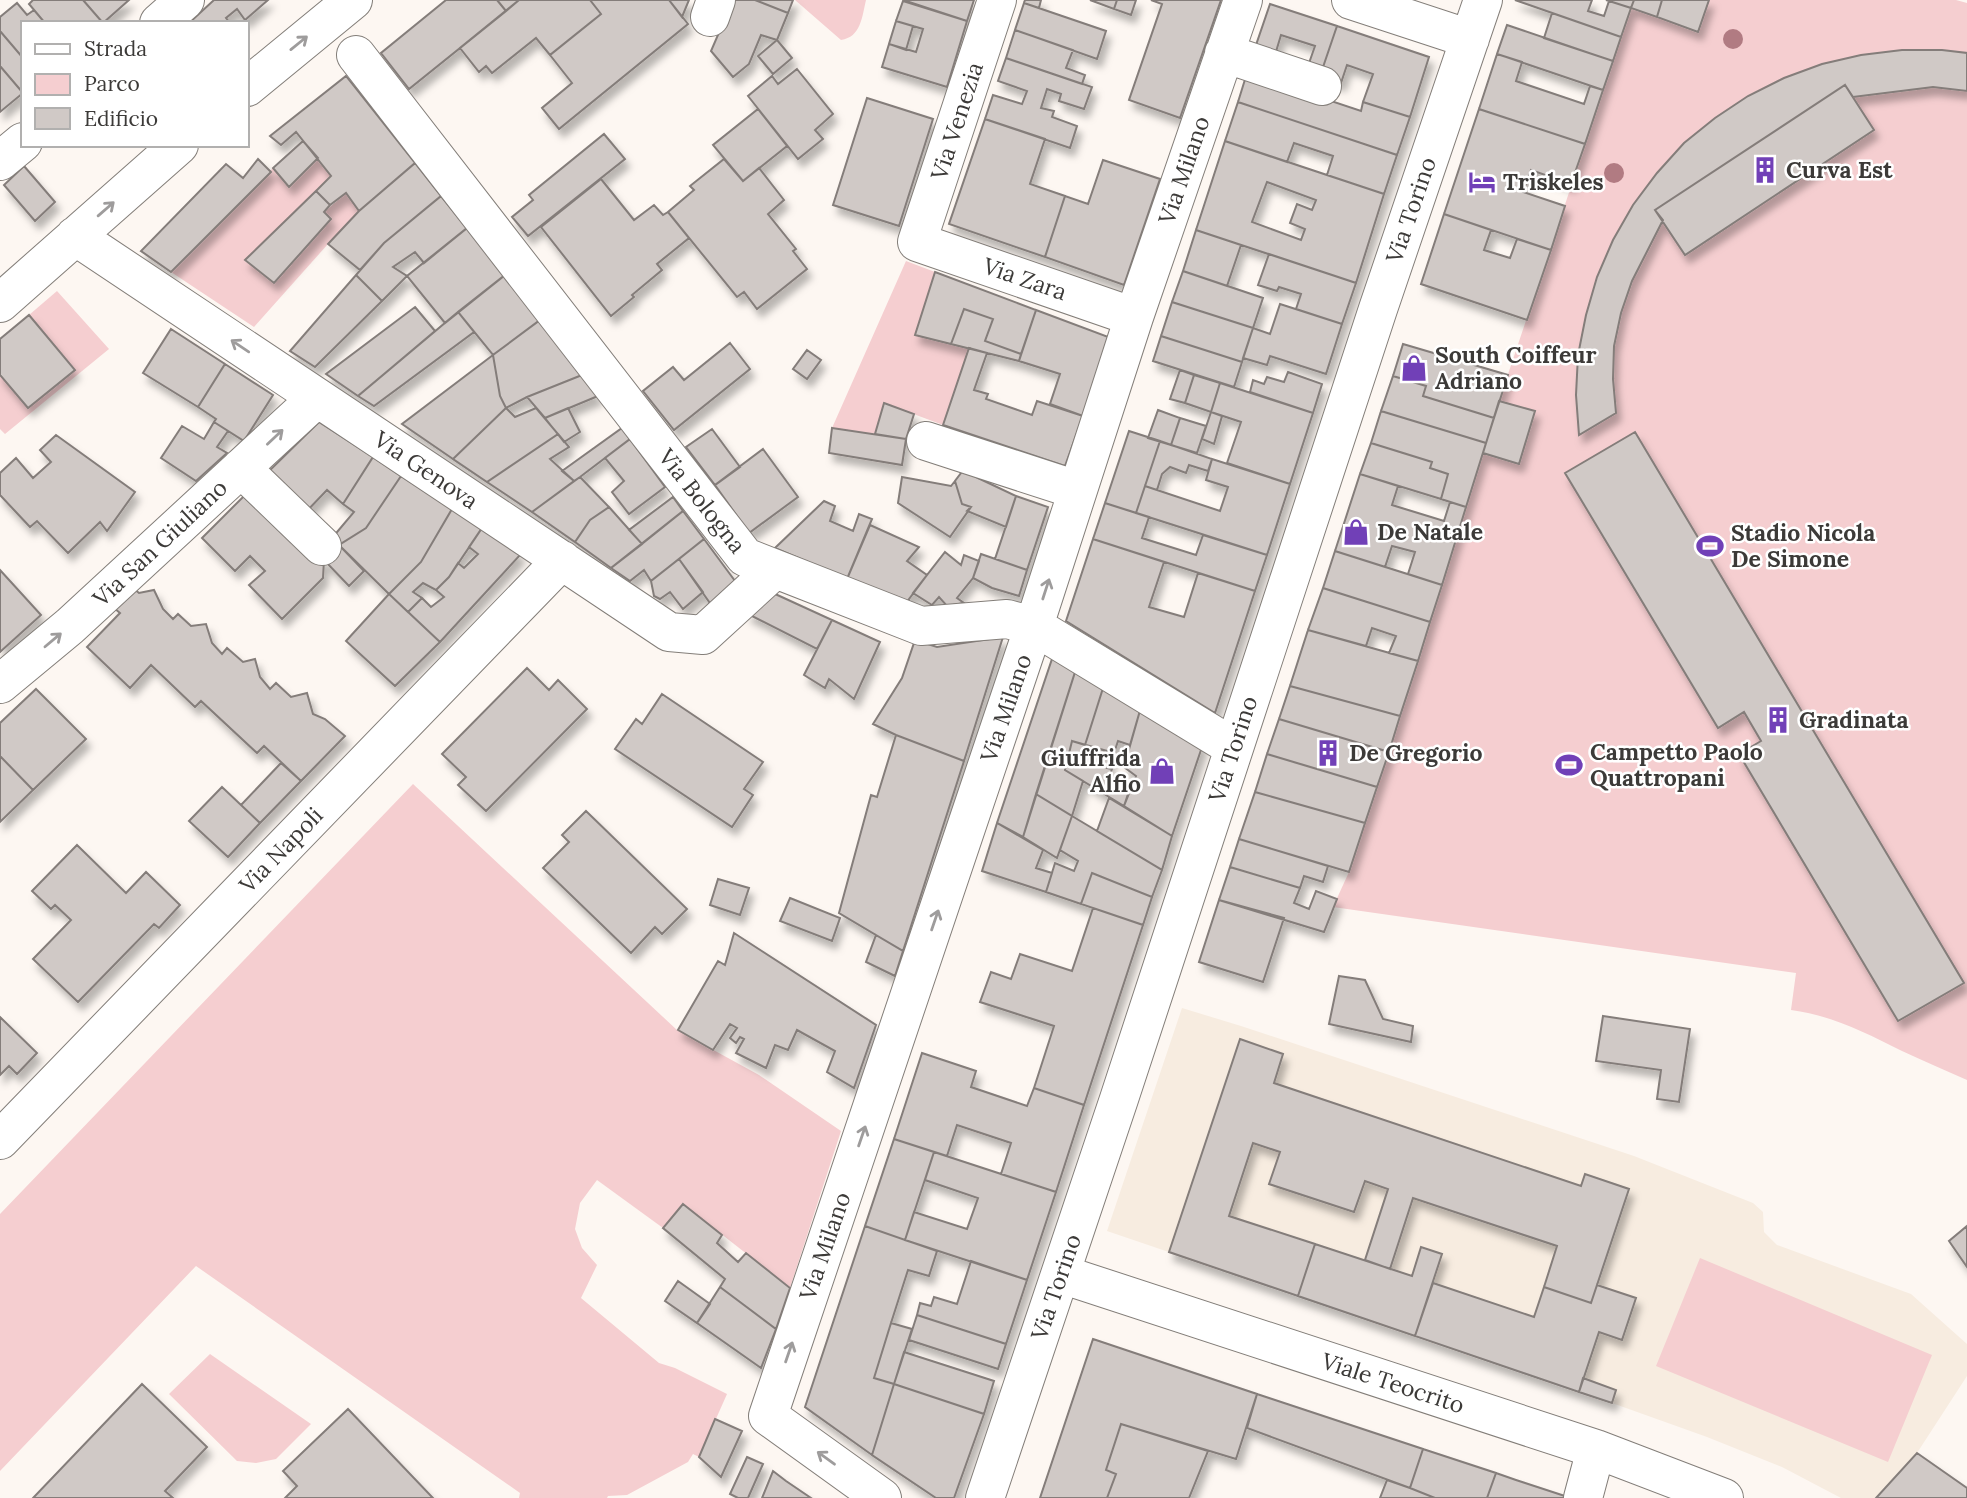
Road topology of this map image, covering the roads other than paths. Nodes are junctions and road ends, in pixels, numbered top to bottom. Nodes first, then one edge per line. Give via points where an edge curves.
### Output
1 (354, 0) edge
2 (997, 0) edge
3 (1243, 0) edge
4 (1351, 0) edge
5 (1482, 0) edge
6 (1470, 39) junction
7 (1224, 53) junction
8 (356, 55) dead end
9 (248, 86) edge
10 (1322, 86) dead end
11 (21, 144) edge
12 (178, 147) edge
13 (0, 161) edge
14 (75, 236) junction
15 (917, 242) joint
16 (0, 303) edge
17 (1134, 317) junction
18 (317, 398) junction
19 (926, 441) dead end
20 (241, 468) junction
21 (1077, 489) junction
22 (322, 546) dead end
23 (562, 560) junction
24 (774, 570) junction
25 (1034, 626) junction
26 (0, 684) edge
27 (1233, 747) junction
28 (0, 1140) edge
29 (1061, 1274) junction
30 (1596, 1449) junction
31 (882, 1498) edge
32 (985, 1498) edge
33 (1583, 1498) edge
34 (1724, 1498) edge

9 -> 1 street
2 - 15 street, Via Venezia
3 - 7 street, Via Milano
4 - 6 street
5 - 6 street, Via Torino
6 - 27 street, Via Torino
7 - 10 street
7 - 17 street, Via Milano
8 - 24 street, Via Bologna via 745,557
11 - 13 street
14 -> 12 street
14 - 16 street
18 -> 14 street, Via Genova
15 - 17 street, Via Zara
17 - 21 street, Via Milano
20 -> 18 street, Via San Giuliano
18 - 23 street, Via Genova
19 - 21 street
20 - 22 street
26 -> 20 street, Via San Giuliano via 70,626
25 -> 21 street, Via Milano
23 - 24 street, Via Genova via 669,632 703,635
23 - 28 street, Via Napoli
24 - 25 street, Via Bologna via 921,626 1007,619
25 - 27 street, Via Bologna
31 -> 25 street, Via Milano via 768,1416
27 - 29 street, Via Torino
29 - 30 street, Viale Teocrito
29 - 32 street, Via Torino
30 - 33 street
30 - 34 street, Viale Teocrito

